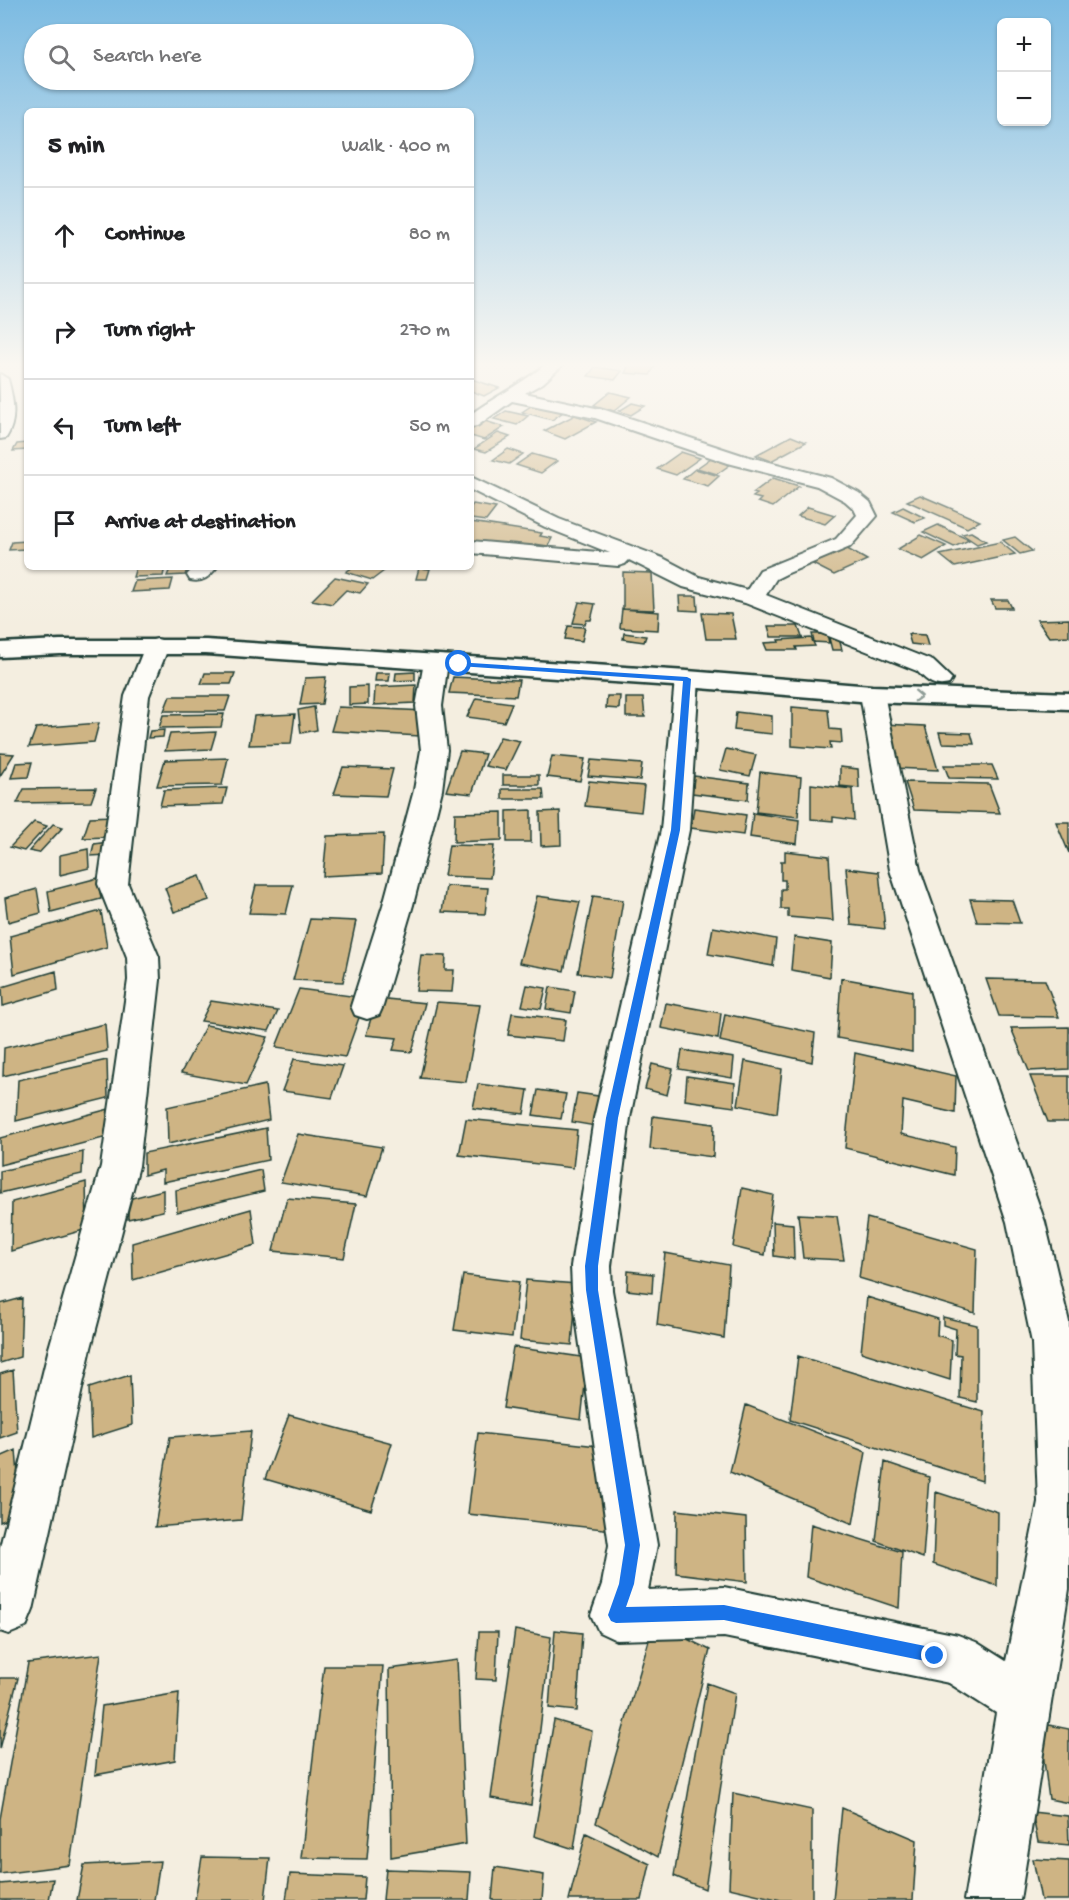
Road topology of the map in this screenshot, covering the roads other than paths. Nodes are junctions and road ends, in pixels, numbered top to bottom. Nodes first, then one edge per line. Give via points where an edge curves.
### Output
1 (713, 452) edge
2 (474, 484) edge
3 (474, 547) edge
4 (655, 563) junction
5 (753, 598) junction
6 (0, 632) edge
7 (157, 646) junction
8 (0, 650) edge
9 (436, 662) junction
10 (687, 679) junction
11 (940, 679) junction
12 (1069, 686) edge
13 (872, 694) junction
14 (1069, 701) edge
15 (367, 1006) dead end
16 (9, 1610) dead end
17 (1024, 1701) junction
18 (992, 1900) edge

1 - 5 street via 824,482 852,497 863,506 867,516 843,543 768,575
2 - 4 street via 552,523
3 - 4 street
4 - 5 street via 690,582
5 - 11 street via 925,666
6 - 11 main road via 186,631 603,663
7 - 8 main road
7 - 9 main road
7 - 16 street via 137,696 112,884 143,957 144,980 120,1166 70,1348
9 - 10 main road
9 - 15 street via 429,706 434,750 428,790
10 - 13 main road
10 - 17 street via 675,830 612,1118 591,1266 633,1545 616,1615 724,1612 958,1660
11 - 12 main road
13 -> 14 main road
13 - 17 street via 905,870 1026,1222 1053,1343 1061,1502
17 - 18 street

